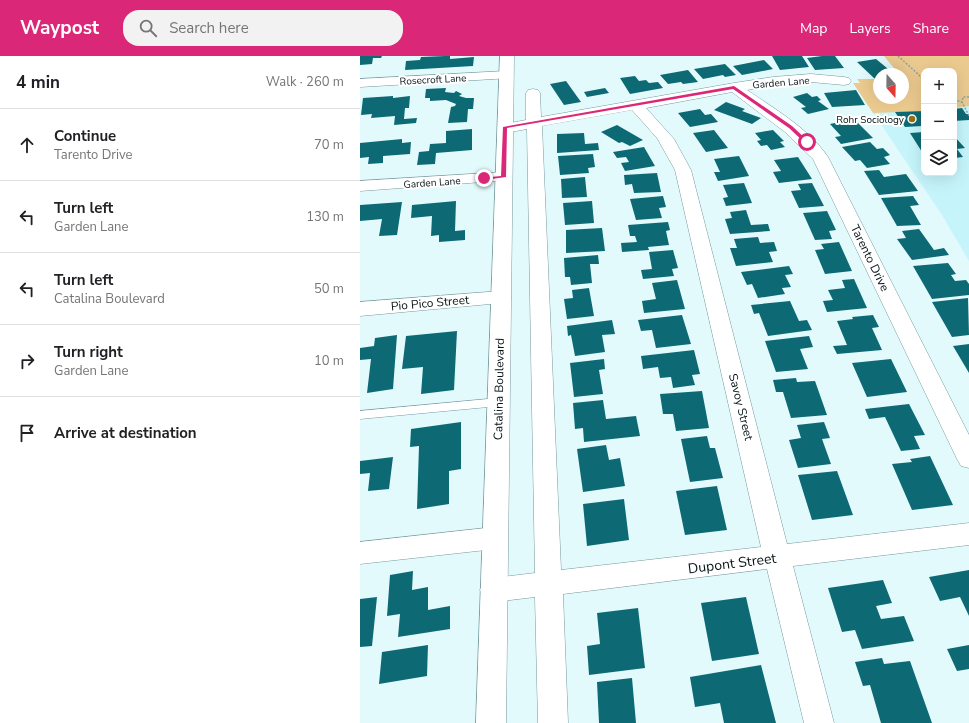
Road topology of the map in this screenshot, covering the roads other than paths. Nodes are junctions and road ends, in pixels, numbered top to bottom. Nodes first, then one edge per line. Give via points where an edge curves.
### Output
1 (506, 66) edge
2 (844, 81) dead end
3 (360, 84) edge
4 (734, 87) junction
5 (533, 93) dead end
6 (635, 105) junction
7 (535, 122) junction
8 (505, 128) junction
9 (504, 177) junction
10 (360, 186) edge
11 (501, 297) junction
12 (360, 309) edge
13 (499, 402) junction
14 (360, 415) edge
15 (969, 459) edge
16 (969, 534) edge
17 (495, 538) junction
18 (360, 553) edge
19 (777, 557) junction
20 (549, 584) junction
21 (494, 590) junction
22 (488, 723) edge
23 (554, 723) edge
24 (819, 723) edge

1 - 3 street, Rosecroft Lane
1 - 8 street, Catalina Boulevard
2 - 4 street, Garden Lane via 811,78
4 - 6 street, Garden Lane
4 - 15 street, Tarento Drive via 790,127 820,157
5 - 7 street
6 - 7 street, Garden Lane
6 - 19 street, Savoy Street via 666,137 683,170
7 - 8 street, Garden Lane
7 - 20 street
8 - 9 street, Catalina Boulevard
9 - 10 street, Garden Lane
9 - 11 street, Catalina Boulevard
11 - 12 street, Pio Pico Street
11 - 13 street, Catalina Boulevard
13 - 14 lane
13 - 17 street, Catalina Boulevard
16 - 19 street, Dupont Street
17 - 18 street
17 - 21 street, Catalina Boulevard
19 - 20 street, Dupont Street
19 - 24 street, Savoy Street
20 - 21 street, Dupont Street
20 - 23 street
21 - 22 street, Catalina Boulevard

